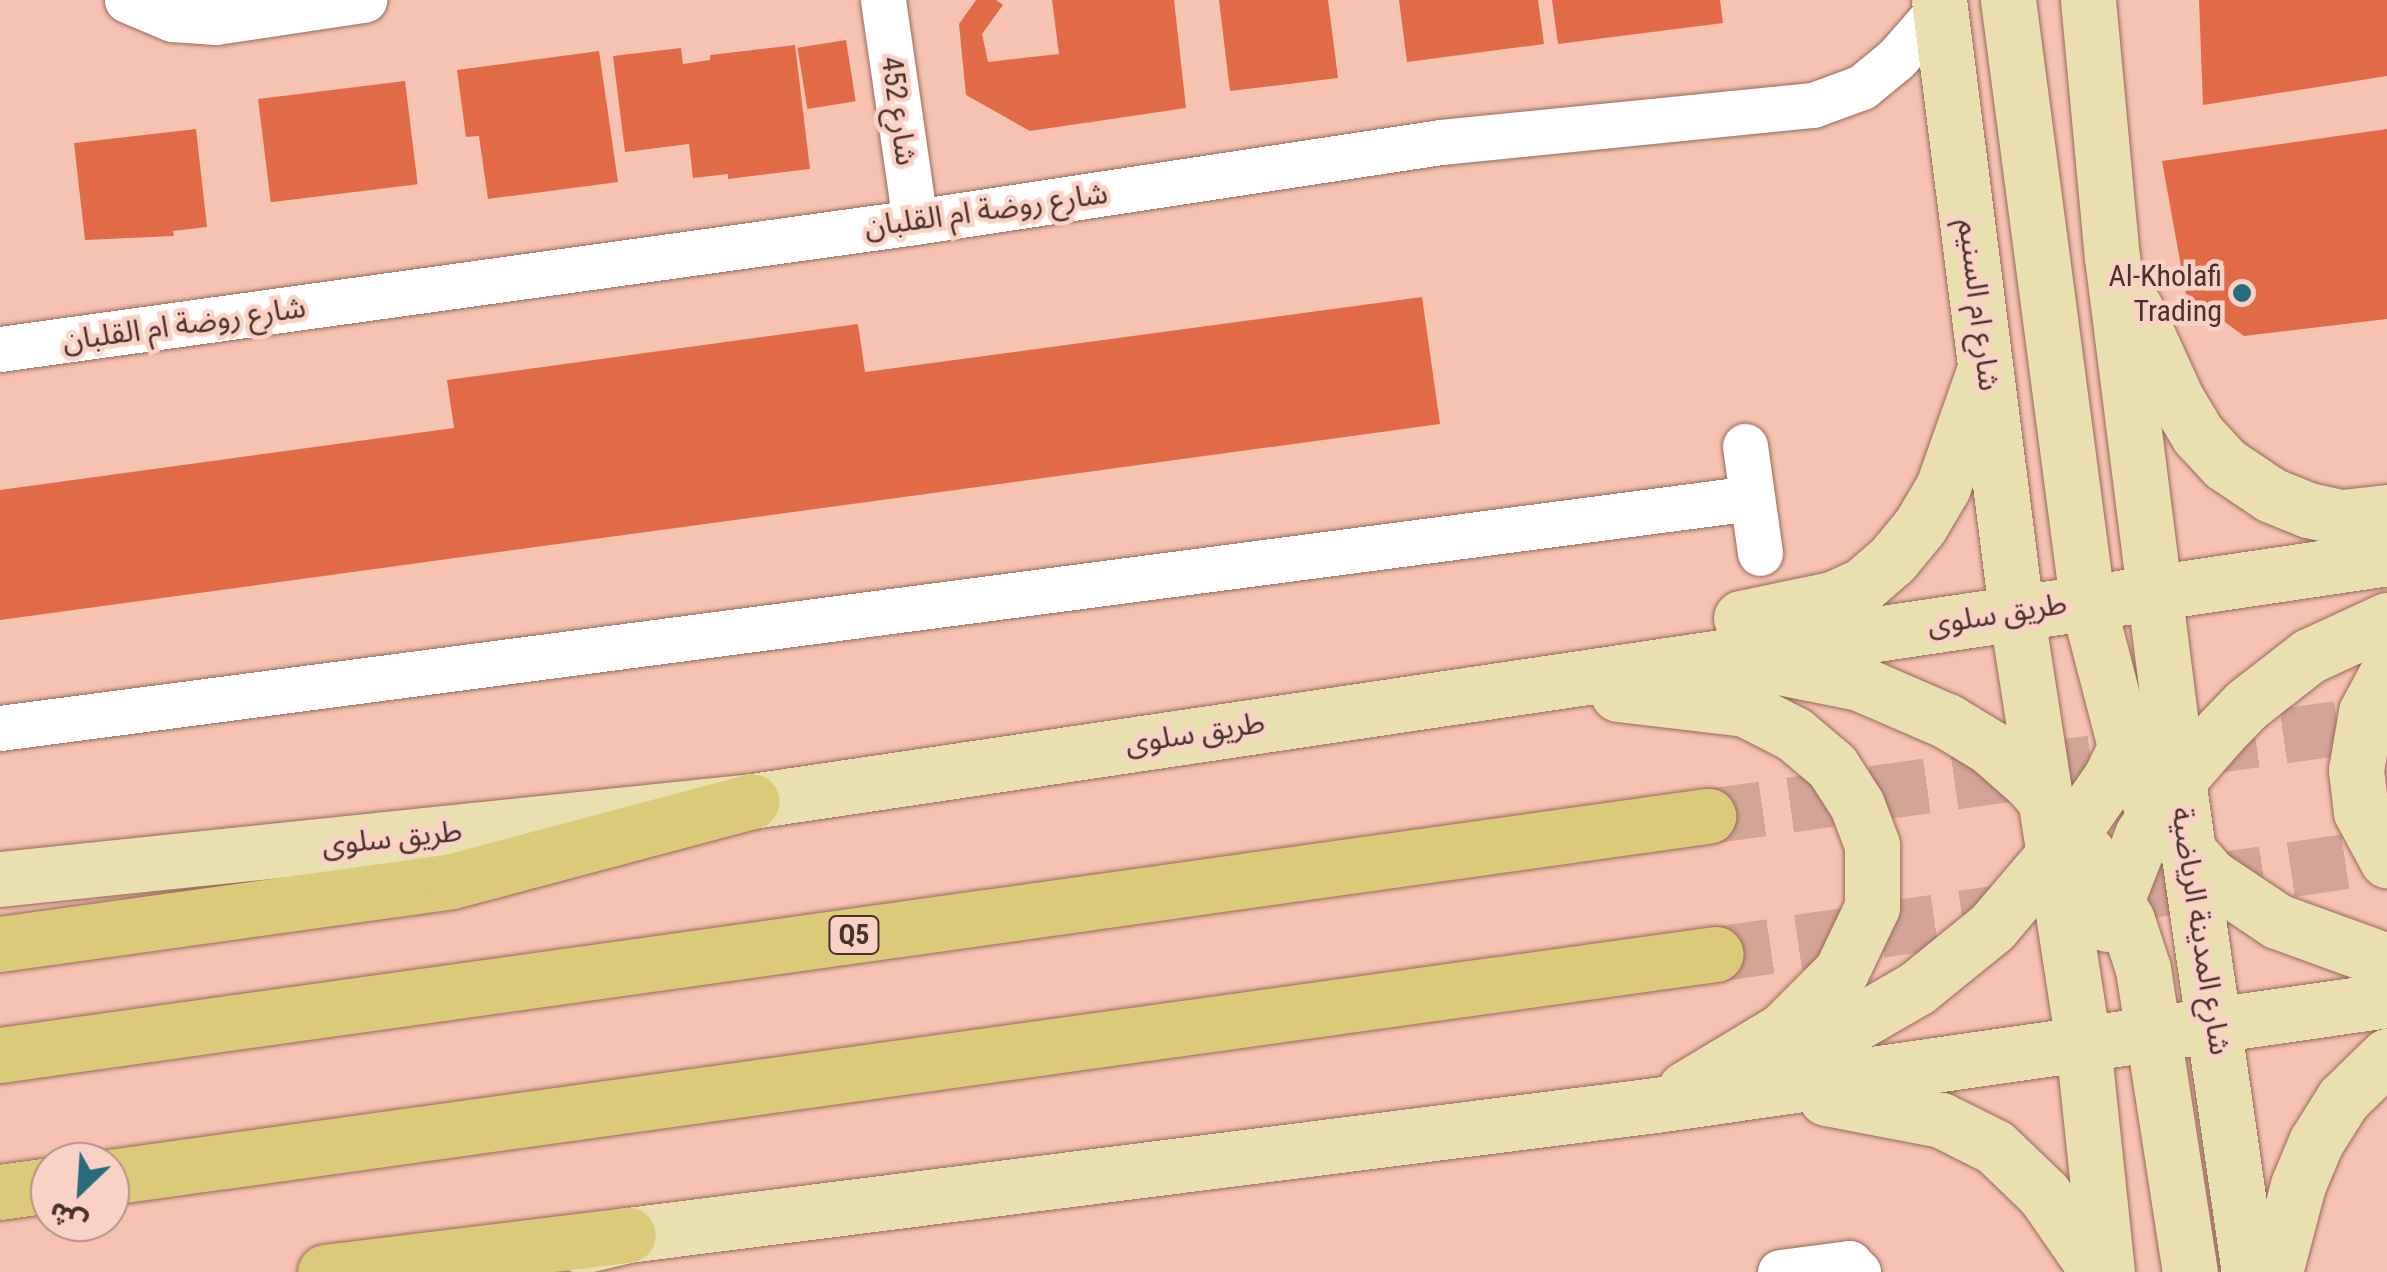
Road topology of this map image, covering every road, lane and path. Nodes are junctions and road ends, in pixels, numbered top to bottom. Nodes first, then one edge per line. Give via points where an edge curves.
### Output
1 (128, 0) edge
2 (364, 0) edge
3 (883, 0) edge
4 (2008, 0) edge
5 (2088, 0) edge
6 (1939, 5) edge
7 (915, 222) junction
8 (2112, 257) junction
9 (0, 349) edge
10 (1987, 362) junction
11 (1745, 446) dead end
12 (1752, 498) junction
13 (2387, 512) edge
14 (1760, 553) dead end
15 (2387, 558) edge
16 (2155, 590) junction
17 (2087, 600) junction
18 (2016, 610) junction
19 (2387, 620) edge
20 (1716, 659) junction
21 (2387, 674) edge
22 (1493, 688) junction
23 (1344, 710) junction
24 (0, 728) edge
25 (2126, 750) junction
26 (2167, 797) junction
27 (752, 800) junction
28 (1708, 816) tunnel mouth
29 (2059, 830) junction
30 (2190, 856) junction
31 (2387, 860) edge
32 (0, 879) edge
33 (2115, 898) junction
34 (0, 944) edge
35 (1716, 954) tunnel mouth
36 (2387, 961) edge
37 (2387, 1000) edge
38 (2216, 1026) junction
39 (2155, 1034) junction
40 (2083, 1044) junction
41 (0, 1055) edge
42 (2387, 1056) edge
43 (1733, 1094) junction
44 (1656, 1106) junction
45 (130, 1174) edge
46 (30, 1188) edge
47 (0, 1192) edge
48 (628, 1235) junction
49 (325, 1272) edge
50 (468, 1272) edge
51 (1780, 1272) edge
52 (1858, 1272) edge
53 (2098, 1272) edge
54 (2107, 1272) edge
55 (2190, 1272) edge
56 (2248, 1272) edge
57 (2275, 1272) edge

1 - 2 street via 172,19 216,22
3 - 7 street, شارع 452
4 - 17 main road
5 - 8 main road
6 - 7 street, شارع روضة ام القلبان via 1897,58 1862,87 1812,105 1441,142
6 - 10 main road, شارع ام السنيم
7 - 9 street, شارع روضة ام القلبان
8 - 13 main road via 2177,400 2225,464 2272,496 2308,510 2342,516
8 - 16 main road
10 - 18 main road, شارع ام السنيم
10 - 23 main road via 1930,510 1900,552 1863,585 1786,612 1426,661
11 - 12 street
12 - 14 street
12 - 24 street
15 - 16 main road, طريق سلوى
16 - 17 main road, طريق سلوى
16 - 25 main road via 2149,685
16 - 26 main road, شارع المدينة الرياضية
17 - 18 main road, طريق سلوى
17 - 25 main road
18 - 20 main road, طريق سلوى
18 - 29 main road
19 - 26 main road via 2284,674 2239,712
20 - 22 main road, طريق سلوى
20 - 29 main road via 1834,676 1912,702 1990,747
21 - 31 main road via 2366,712 2356,770 2361,812
22 - 23 main road, طريق سلوى
22 - 44 main road via 1633,694 1745,709 1794,734 1832,766 1866,827 1875,867 1872,907 1841,972 1784,1030
23 - 27 main road, طريق سلوى
25 - 26 main road
25 - 29 main road
26 - 30 main road, شارع المدينة الرياضية
26 - 33 main road
27 - 32 main road, طريق سلوى
27 - 34 highway via 452,881
28 - 41 highway, Q5
29 - 33 main road
29 - 40 main road
29 - 43 main road via 2020,897 1954,961
30 - 36 main road via 2277,921
30 - 38 main road, شارع المدينة الرياضية
33 - 39 main road via 2136,945
33 - 40 main road
35 - 45 highway
37 - 38 main road
38 - 39 main road
38 - 56 main road, شارع المدينة الرياضية
39 - 40 main road
39 - 55 main road
40 - 43 main road
40 - 54 main road
42 - 57 main road via 2344,1099 2316,1142
43 - 44 main road
43 - 53 main road via 1834,1099 1959,1127 2028,1176
44 - 48 main road
46 - 47 highway
48 - 49 highway
48 - 50 main road
51 - 52 street via 1849,1263

